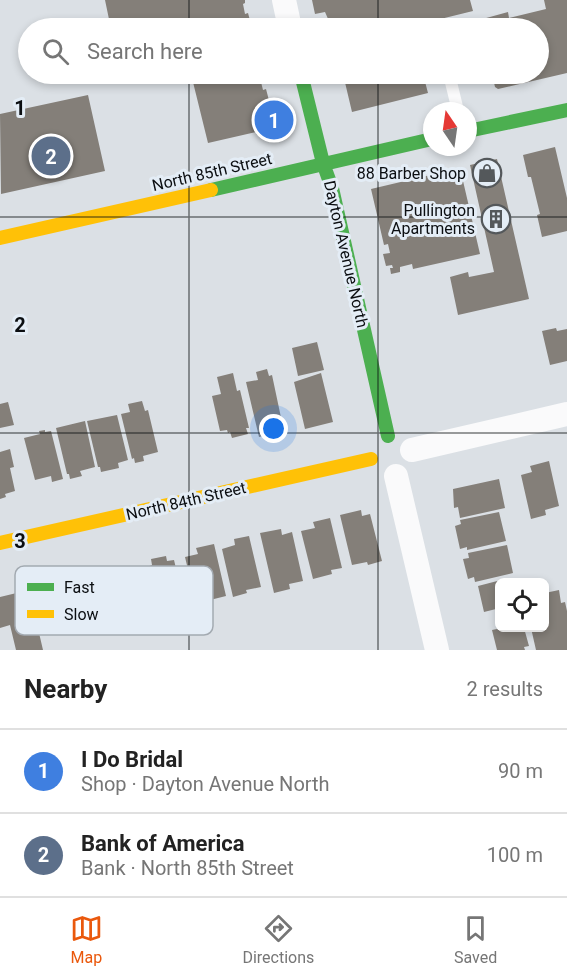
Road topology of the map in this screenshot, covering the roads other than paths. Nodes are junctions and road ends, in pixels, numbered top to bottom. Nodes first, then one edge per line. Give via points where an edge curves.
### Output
1 (284, 0) edge
2 (288, 18) edge
3 (304, 84) edge
4 (451, 84) edge
5 (456, 102) edge
6 (567, 110) edge
7 (477, 129) edge
8 (423, 141) edge
9 (322, 163) junction
10 (0, 238) edge
11 (567, 414) edge
12 (388, 436) junction
13 (412, 450) junction
14 (371, 459) junction
15 (396, 476) junction
16 (0, 543) edge
17 (437, 650) edge

1 - 2 street
3 - 9 street, Dayton Avenue North
4 - 5 lane
6 - 7 street
8 - 9 street, North 85th Street
9 - 10 street, North 85th Street
9 - 12 street, Dayton Avenue North via 332,188
11 - 13 street
12 - 13 street via 404,438
12 - 14 street via 374,445
13 - 15 street via 410,464
14 - 15 street via 380,473
14 - 16 street, North 84th Street
15 - 17 street

